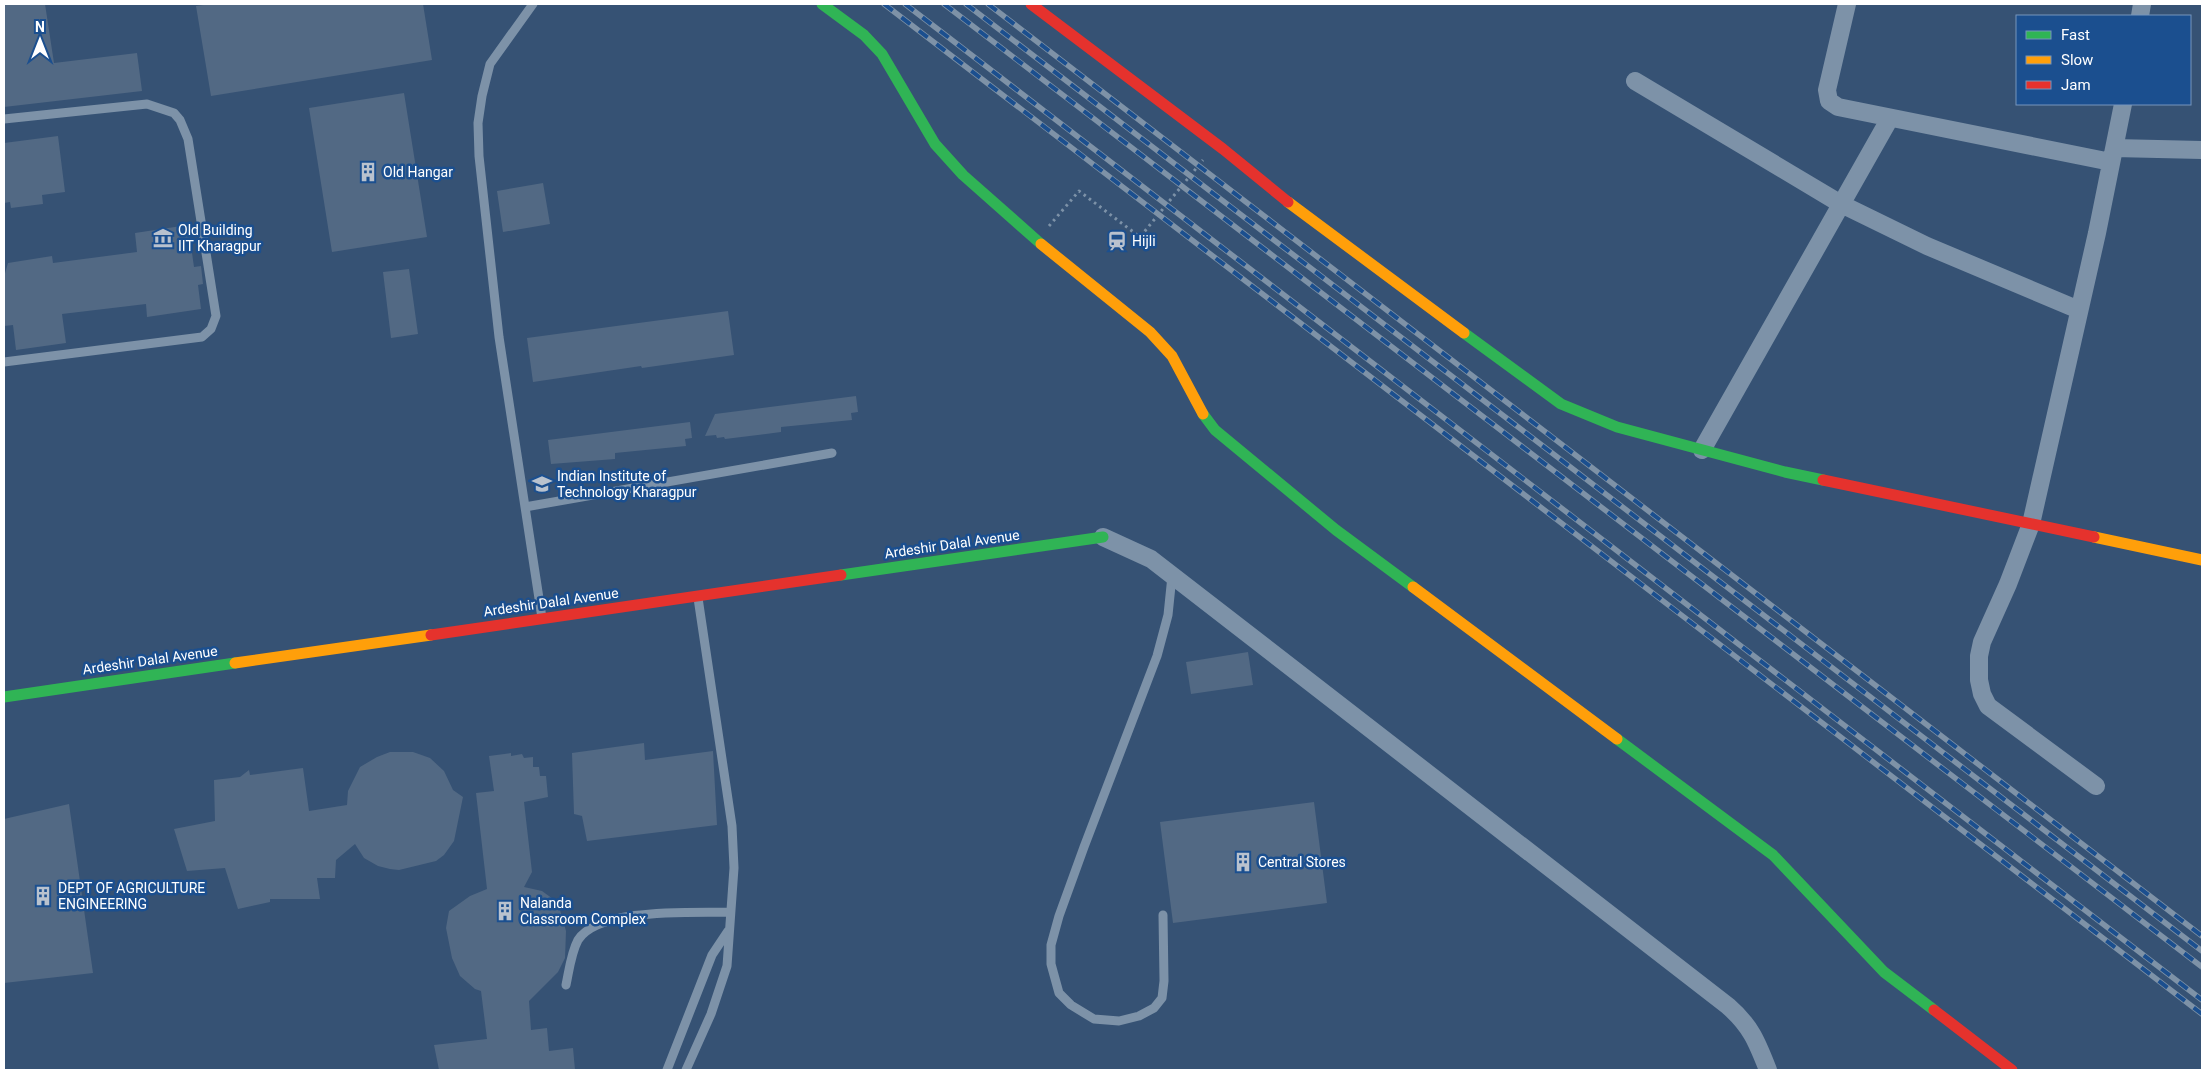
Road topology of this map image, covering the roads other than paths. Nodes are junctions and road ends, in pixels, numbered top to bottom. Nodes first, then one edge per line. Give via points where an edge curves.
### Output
1 (533, 4) edge
2 (822, 4) edge
3 (1031, 4) edge
4 (1847, 4) edge
5 (1635, 81) dead end
6 (2123, 105) edge
7 (1890, 118) junction
8 (4, 119) edge
9 (2202, 150) edge
10 (2112, 155) junction
11 (1842, 204) junction
12 (2079, 310) junction
13 (4, 362) edge
14 (1702, 450) junction
15 (832, 453) dead end
16 (525, 507) junction
17 (2030, 524) junction
18 (1103, 537) joint
19 (2202, 560) edge
20 (1172, 576) junction
21 (697, 596) junction
22 (542, 618) junction
23 (4, 697) edge
24 (2096, 786) dead end
25 (730, 912) junction
26 (1163, 915) dead end
27 (728, 931) junction
28 (566, 985) dead end
29 (667, 1070) edge
30 (686, 1070) edge
31 (1768, 1070) edge
32 (2012, 1070) edge

1 - 16 lane via 490,64 478,123 499,337
2 - 32 street via 882,54 934,144 996,206 1150,332 1172,356 1198,408 1215,430 1336,530 1773,856 1884,972
3 - 14 street via 1273,191 1561,404 1617,428
4 - 7 street via 1829,78 1829,101 1838,107
5 - 11 street
6 - 10 street
7 - 10 street
7 - 11 street
8 - 13 lane via 147,104 174,113 188,139 216,316 211,329 202,337
9 - 10 street
10 - 12 street
11 - 12 street via 1928,246
11 - 14 street
12 - 17 street
14 - 17 street via 1786,472
15 - 16 lane
16 - 22 lane
17 - 19 street
17 - 24 street via 1982,642 1979,656 1982,694 1988,706
18 - 20 street via 1151,559
18 - 21 street, Ardeshir Dalal Avenue
20 - 26 lane via 1168,616 1157,656 1053,938 1051,964 1059,992 1071,1005 1094,1018 1119,1021 1154,1008 1162,998 1164,982
20 - 31 street via 1728,1006 1744,1020
21 - 22 street, Ardeshir Dalal Avenue
21 - 25 lane via 732,826 734,868
22 - 23 street, Ardeshir Dalal Avenue
25 - 27 lane
25 - 28 lane via 625,916 600,923 578,940
27 - 29 lane via 712,955
27 - 30 lane via 726,966 711,1014

